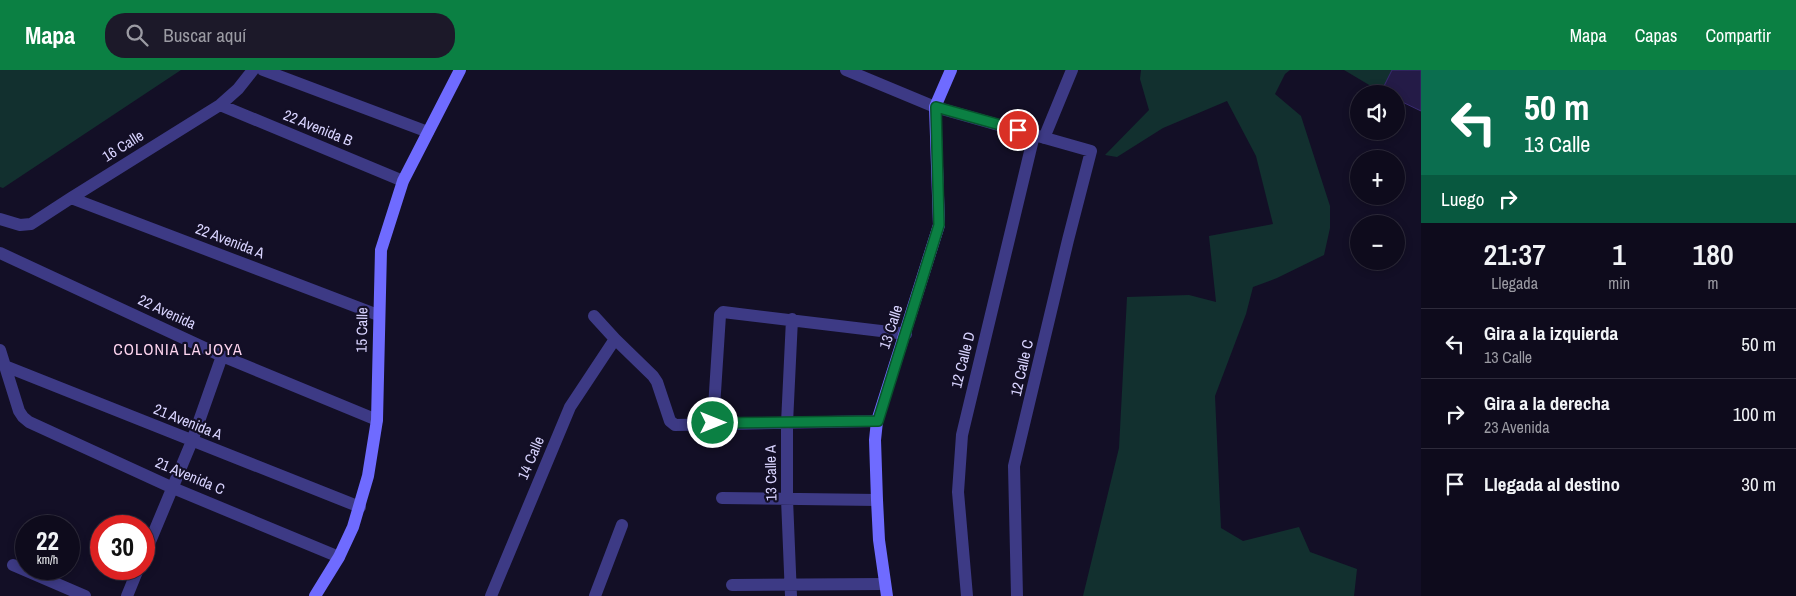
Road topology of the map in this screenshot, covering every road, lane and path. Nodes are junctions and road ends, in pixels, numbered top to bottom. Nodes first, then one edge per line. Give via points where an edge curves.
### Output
1 (253, 70) edge
2 (264, 70) edge
3 (460, 70) edge
4 (846, 70) edge
5 (951, 70) edge
6 (1072, 70) edge
7 (220, 105) junction
8 (936, 107) junction
9 (428, 132) junction
10 (1039, 137) junction
11 (403, 181) junction
12 (71, 198) junction
13 (0, 219) edge
14 (0, 253) edge
15 (378, 315) junction
16 (594, 316) dead end
17 (792, 319) junction
18 (906, 334) junction
19 (615, 339) junction
20 (0, 350) edge
21 (222, 356) junction
22 (5, 366) junction
23 (377, 420) junction
24 (878, 421) junction
25 (713, 423) junction
26 (787, 423) junction
27 (192, 442) junction
28 (173, 488) junction
29 (722, 498) dead end
30 (787, 499) junction
31 (877, 500) junction
32 (360, 507) junction
33 (622, 525) dead end
34 (155, 530) edge
35 (339, 557) junction
36 (13, 565) dead end
37 (133, 580) edge
38 (732, 585) dead end
39 (791, 590) edge
40 (886, 590) edge
41 (85, 596) edge
42 (126, 596) edge
43 (315, 596) edge
44 (491, 596) edge
45 (594, 596) edge
46 (967, 596) edge
47 (1017, 596) edge

1 - 7 street, 16 Calle
2 - 9 street
3 - 9 street, 15 Calle
4 - 8 street
5 - 8 street, 13 Calle
6 - 10 street, 12 Calle D
7 - 11 street, 22 Avenida B
7 - 12 street, 16 Calle
8 - 10 street
8 - 18 street, 13 Calle via 939,225
9 - 11 street, 15 Calle
10 - 46 street, 12 Calle D via 962,435 958,492
10 - 47 street, 12 Calle C via 1091,151 1014,466
11 - 15 street, 15 Calle via 381,250
12 - 13 street, 16 Calle via 31,224 20,226
12 - 15 street, 22 Avenida A
14 - 21 street, 22 Avenida
15 - 23 street, 15 Calle
16 - 19 street
17 - 18 street
17 - 25 street via 723,312 720,315
17 - 26 street, 13 Calle A
18 - 24 street, 13 Calle
19 - 25 street via 657,382 672,423
19 - 44 street, 14 Calle via 570,406
20 - 22 street
21 - 23 street, 22 Avenida
21 - 27 street
22 - 27 street, 21 Avenida A
22 - 28 street, 21 Avenida C via 19,411 29,422
23 - 32 street, 15 Calle
24 - 26 street
24 - 31 street, 13 Calle via 875,440
25 - 26 street
26 - 30 street, 13 Calle A
27 - 28 street
27 - 32 street, 21 Avenida A
28 - 34 street
28 - 35 street, 21 Avenida C
29 - 30 street
30 - 31 street
30 - 39 street, 13 Calle A
31 - 40 street, 13 Calle
32 - 35 street, 15 Calle
33 - 45 street
35 - 43 street, 15 Calle
36 - 41 street
37 - 42 street
38 - 39 street
39 - 40 street

